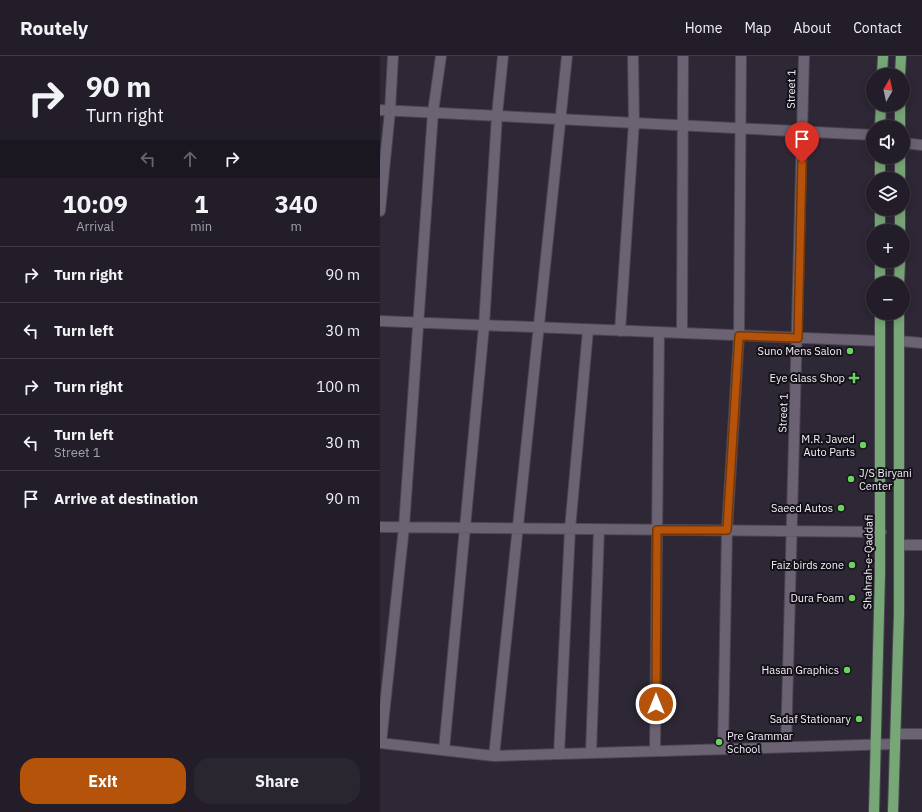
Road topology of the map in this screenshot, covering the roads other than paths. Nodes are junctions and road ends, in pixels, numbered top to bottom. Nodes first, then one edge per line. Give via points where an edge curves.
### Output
1 (393, 56) edge
2 (441, 56) edge
3 (503, 56) edge
4 (567, 56) edge
5 (633, 56) edge
6 (683, 56) edge
7 (741, 56) edge
8 (804, 56) edge
9 (883, 56) edge
10 (901, 56) edge
11 (882, 68) edge
12 (900, 68) edge
13 (385, 111) edge
14 (433, 112) junction
15 (497, 116) junction
16 (562, 118) junction
17 (634, 122) junction
18 (683, 125) junction
19 (739, 128) junction
20 (803, 131) junction
21 (866, 135) edge
22 (910, 144) edge
23 (922, 145) edge
24 (380, 211) edge
25 (880, 320) edge
26 (899, 320) edge
27 (380, 321) edge
28 (418, 323) junction
29 (484, 326) junction
30 (539, 328) junction
31 (588, 330) junction
32 (620, 331) junction
33 (659, 332) junction
34 (682, 333) junction
35 (739, 336) junction
36 (798, 338) junction
37 (880, 341) junction
38 (899, 341) junction
39 (922, 343) edge
40 (380, 527) edge
41 (404, 527) junction
42 (465, 528) junction
43 (518, 528) junction
44 (570, 529) junction
45 (598, 529) junction
46 (657, 530) junction
47 (727, 530) junction
48 (790, 531) junction
49 (880, 532) junction
50 (899, 545) junction
51 (922, 545) edge
52 (922, 734) edge
53 (896, 739) junction
54 (380, 743) edge
55 (876, 744) junction
56 (786, 747) junction
57 (723, 749) junction
58 (444, 750) junction
59 (656, 751) junction
60 (591, 753) junction
61 (559, 754) junction
62 (494, 756) junction
63 (874, 812) edge
64 (893, 812) edge

1 - 13 street
2 - 14 street
3 - 15 street
4 - 16 street
5 - 17 street
6 - 18 street
7 - 19 street
8 - 20 street, Street 1
9 - 11 main road
10 - 12 main road
13 - 14 street
13 - 24 street
14 - 15 street
14 - 28 street
15 - 16 street
15 - 29 street
16 - 17 street
16 - 30 street
17 - 18 street
17 - 32 street
18 - 19 street
18 - 34 street
19 - 20 street
19 - 35 street
20 - 21 street
20 - 36 street, Street 1
22 - 23 street
25 - 37 main road, Shahrah-e-Qaddafi
26 - 38 main road
27 - 28 street
28 - 29 street
28 - 41 street
29 - 30 street
29 - 42 street
30 - 31 street
30 - 43 street
31 - 32 street
31 - 44 street
32 - 33 street
33 - 34 street
33 - 46 street
34 - 35 street
35 - 36 street
35 - 47 street
36 - 37 street
36 - 48 street, Street 1
37 - 49 main road, Shahrah-e-Qaddafi
38 - 39 street
38 - 50 main road
40 - 41 street
41 - 42 street
41 - 54 street
42 - 43 street
42 - 58 street
43 - 44 street
43 - 62 street
44 - 45 street
44 - 61 street
45 - 46 street
45 - 60 street
46 - 47 street
46 - 59 street
47 - 48 street
47 - 57 street
48 - 49 street
48 - 56 street, Street 1
49 - 55 main road, Shahrah-e-Qaddafi
50 - 51 street
50 - 53 main road
52 - 53 street
53 - 55 street
53 - 64 main road
54 - 58 street
55 - 56 street
55 - 63 main road, Shahrah-e-Qaddafi
56 - 57 street
57 - 59 street
58 - 62 street
59 - 60 street
60 - 61 street
61 - 62 street

